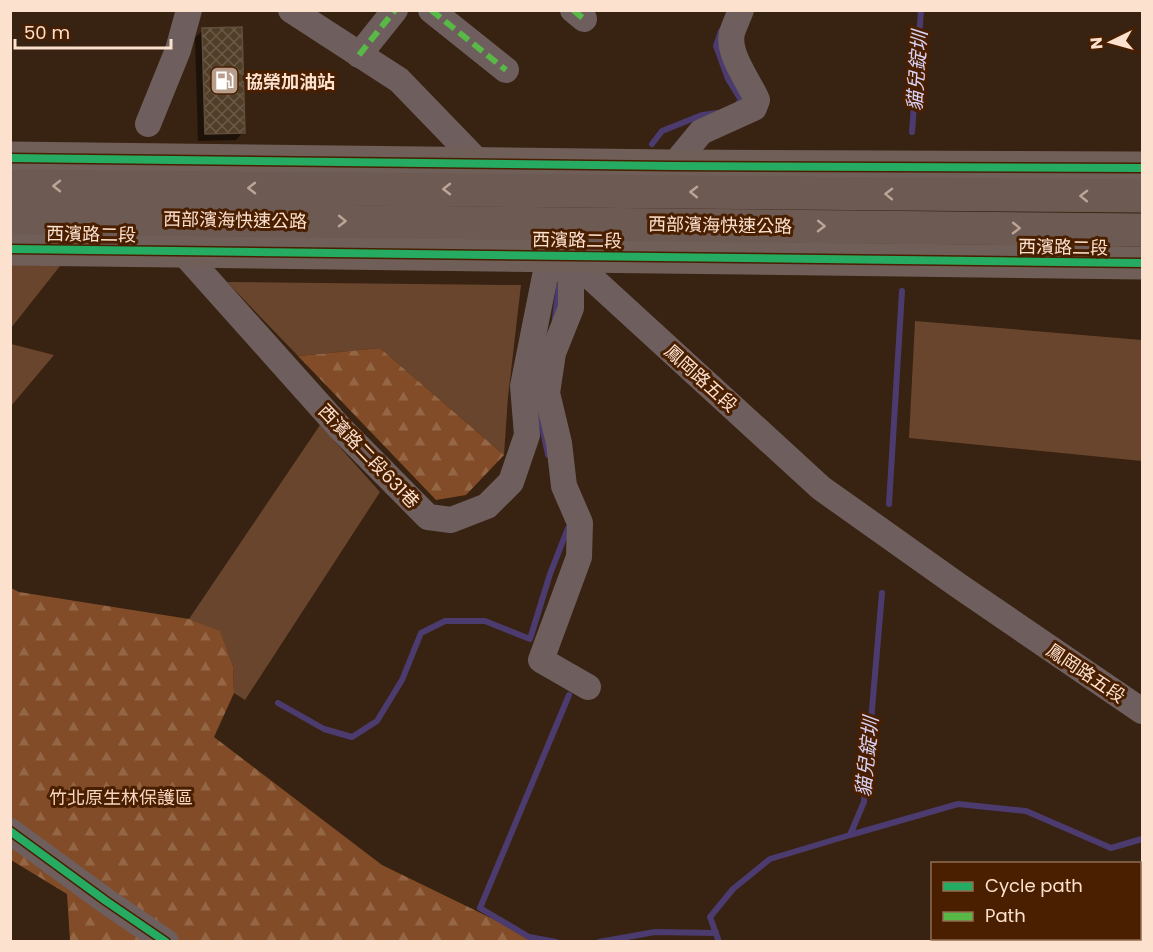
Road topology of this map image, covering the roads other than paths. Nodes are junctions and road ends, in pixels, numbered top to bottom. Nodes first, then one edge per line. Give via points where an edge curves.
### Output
1 (189, 10) edge
2 (291, 10) edge
3 (395, 10) edge
4 (431, 10) edge
5 (741, 10) edge
6 (359, 55) junction
7 (506, 70) dead end
8 (148, 124) dead end
9 (10, 158) edge
10 (480, 163) junction
11 (673, 166) junction
12 (1143, 168) edge
13 (10, 186) edge
14 (505, 190) junction
15 (1143, 196) edge
16 (10, 218) edge
17 (532, 223) junction
18 (1143, 230) edge
19 (10, 249) edge
20 (181, 250) junction
21 (565, 254) junction
22 (1143, 263) edge
23 (588, 687) dead end
24 (1143, 711) edge
25 (10, 831) edge
26 (166, 942) edge

1 - 8 street via 178,50
2 - 6 street, 鳳岡路五段
3 - 6 street
4 - 7 street
5 - 11 street via 731,35 733,56 757,100 754,108 701,132
6 - 10 street, 鳳岡路五段 via 399,80
9 - 10 main road
10 - 11 main road
10 - 14 street, 鳳岡路五段
11 - 12 main road
14 -> 13 highway, 西部濱海快速公路
15 -> 14 highway, 西部濱海快速公路
14 - 17 street, 鳳岡路五段
16 -> 17 highway, 西部濱海快速公路
17 -> 18 highway, 西部濱海快速公路
17 - 21 street, 鳳岡路五段
19 - 20 main road, 西濱路二段
20 - 21 main road, 西濱路二段
20 - 21 street, 西濱路二段631巷 via 340,428 428,517 451,520 487,506 511,482 527,435 523,386 547,266
21 - 22 main road, 西濱路二段
21 - 23 street via 571,308 553,353 548,393 560,443 564,486 580,523 579,557 541,660
21 - 24 street, 鳳岡路五段 via 821,488
25 - 26 street

